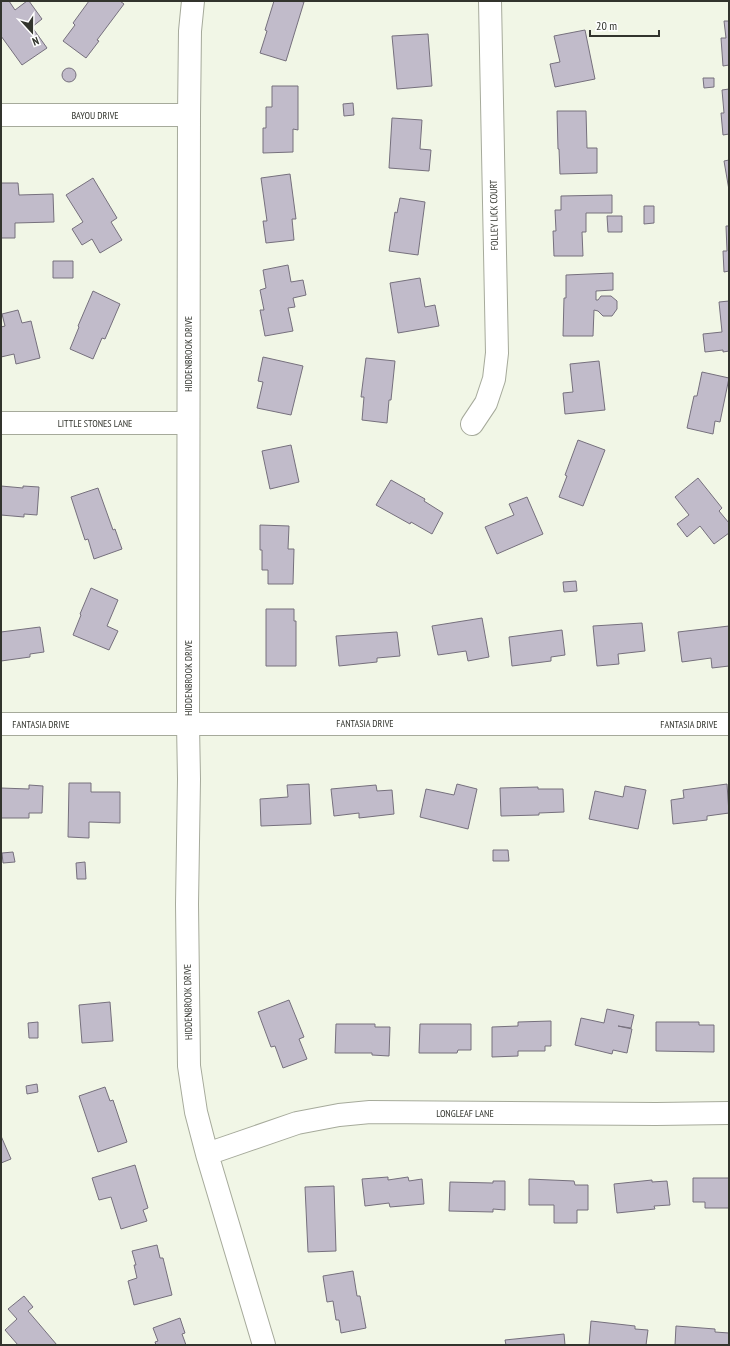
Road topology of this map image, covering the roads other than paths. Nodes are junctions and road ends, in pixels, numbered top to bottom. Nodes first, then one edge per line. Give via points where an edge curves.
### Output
1 (193, 1) edge
2 (490, 1) edge
3 (1, 115) edge
4 (189, 115) junction
5 (1, 423) edge
6 (188, 423) junction
7 (472, 424) dead end
8 (1, 724) edge
9 (188, 724) junction
10 (729, 724) edge
11 (729, 1113) edge
12 (206, 1154) junction
13 (264, 1345) edge

1 - 4 street, HIDDENBROOK DRIVE
2 - 7 street, FOLLEY LICK COURT via 497,353 494,379 486,403
3 - 4 street, BAYOU DRIVE
4 - 6 street, HIDDENBROOK DRIVE
5 - 6 street, LITTLE STONES LANE
6 - 9 street, HIDDENBROOK DRIVE
8 - 9 street, FANTASIA DRIVE
9 - 10 street, FANTASIA DRIVE
9 - 12 street, HIDDENBROOK DRIVE via 189,1066
11 - 12 street, LONGLEAF LANE via 370,1112 297,1123
12 - 13 street, HIDDENBROOK DRIVE

